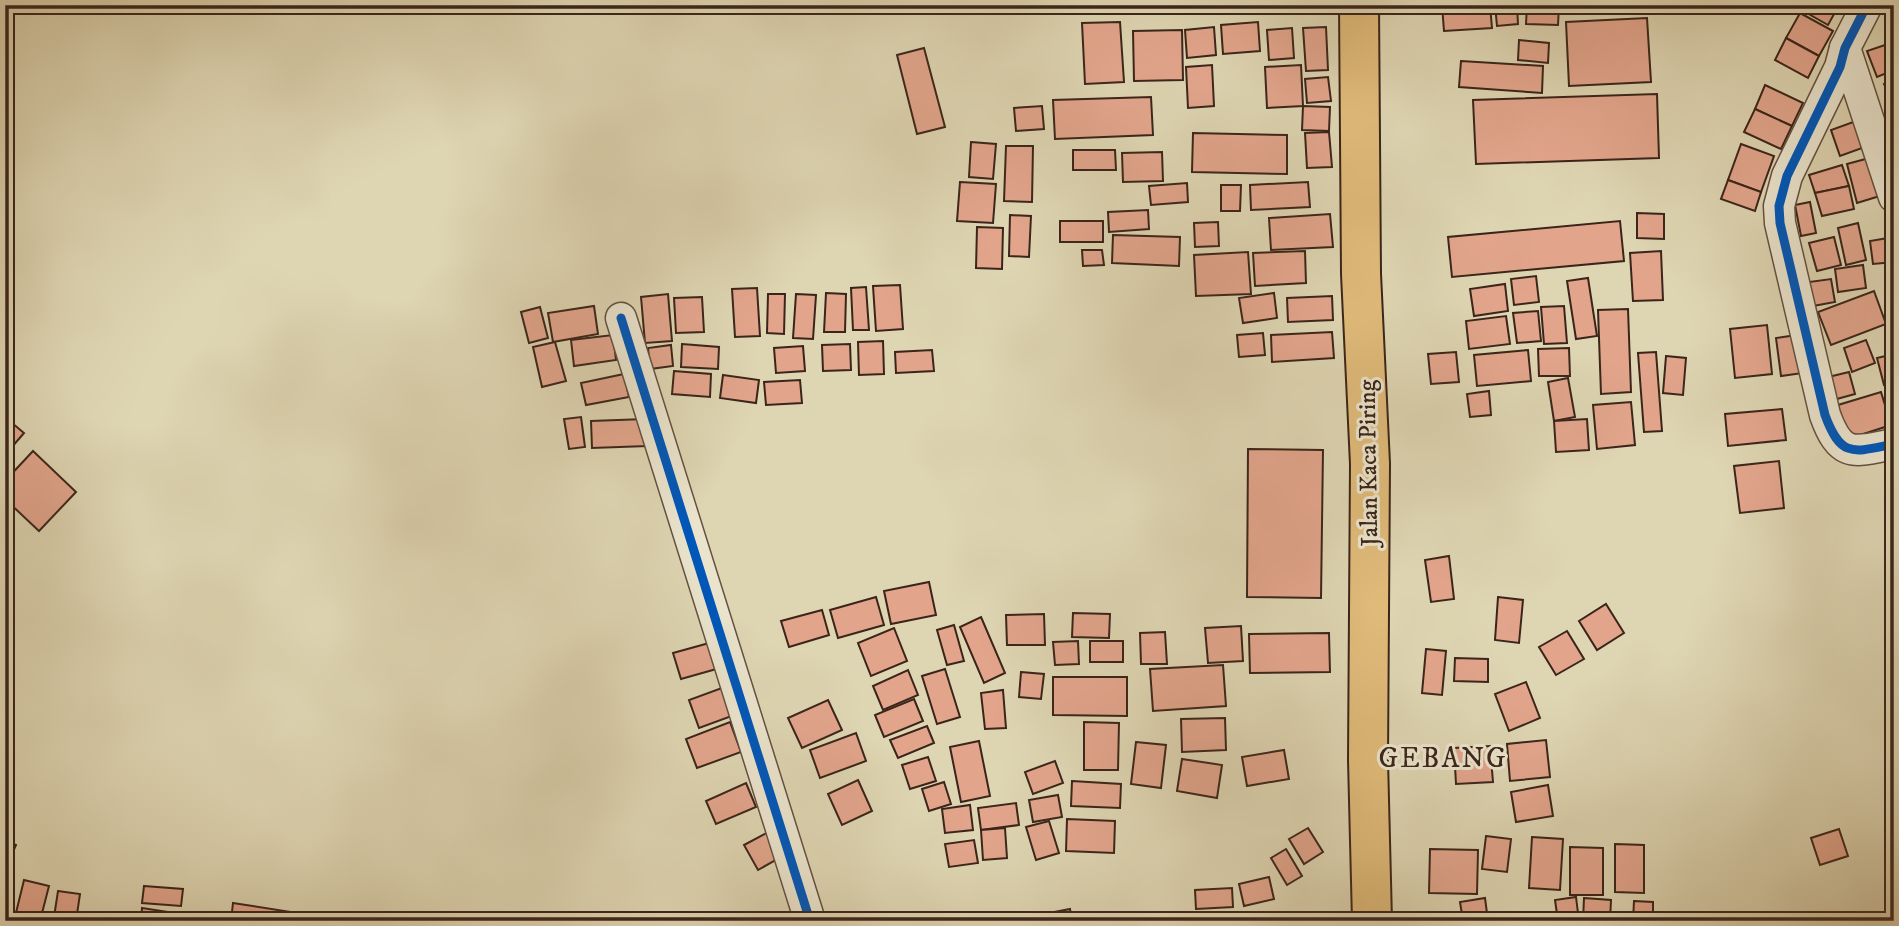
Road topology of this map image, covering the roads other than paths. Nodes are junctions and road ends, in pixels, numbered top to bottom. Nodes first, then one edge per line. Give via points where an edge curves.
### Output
1 (1359, 5) edge
2 (1867, 5) edge
3 (1845, 48) junction
4 (1894, 197) edge
5 (621, 318) dead end
6 (1894, 444) edge
7 (810, 921) edge
8 (1372, 921) edge

1 - 8 main road, Jalan Kaca Piring via 1361,274 1370,464
2 - 3 street
3 - 4 street
3 - 6 street via 1787,177 1779,206 1780,223 1831,433 1841,446 1850,449
5 - 7 street

